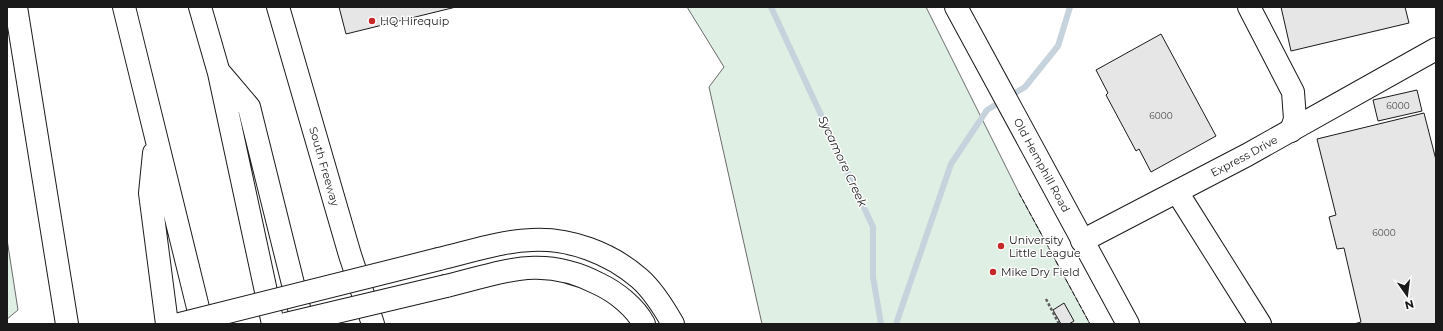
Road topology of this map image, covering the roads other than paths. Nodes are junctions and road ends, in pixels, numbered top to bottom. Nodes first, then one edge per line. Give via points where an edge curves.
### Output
1 (16, 7) edge
2 (124, 7) edge
3 (200, 7) edge
4 (278, 7) edge
5 (956, 7) edge
6 (1249, 7) edge
7 (1436, 49) edge
8 (219, 73) junction
9 (1291, 131) junction
10 (156, 140) junction
11 (1177, 192) junction
12 (1082, 241) junction
13 (67, 324) edge
14 (166, 324) edge
15 (180, 324) edge
16 (202, 324) edge
17 (273, 324) edge
18 (286, 324) edge
19 (303, 324) edge
20 (373, 324) edge
21 (644, 324) edge
22 (674, 324) edge
23 (1128, 324) edge
24 (1260, 324) edge

1 - 13 main road
2 - 10 main road
3 - 8 main road
4 - 20 main road, South Freeway via 350,255
5 - 12 main road, Old Hemphill Road
6 - 9 main road via 1293,92 1295,119
7 - 9 main road, Express Drive
8 - 17 main road
8 - 19 main road via 249,107
9 - 11 main road, Express Drive
10 - 14 main road via 150,193
10 - 16 main road
11 - 12 main road, Express Drive
11 - 24 main road
12 - 23 main road, Old Hemphill Road
15 - 22 main road, bridge via 439,259 531,240 570,243 606,256 639,278 651,290
18 - 21 main road, bridge via 523,268 553,267 581,275 607,288 632,309

